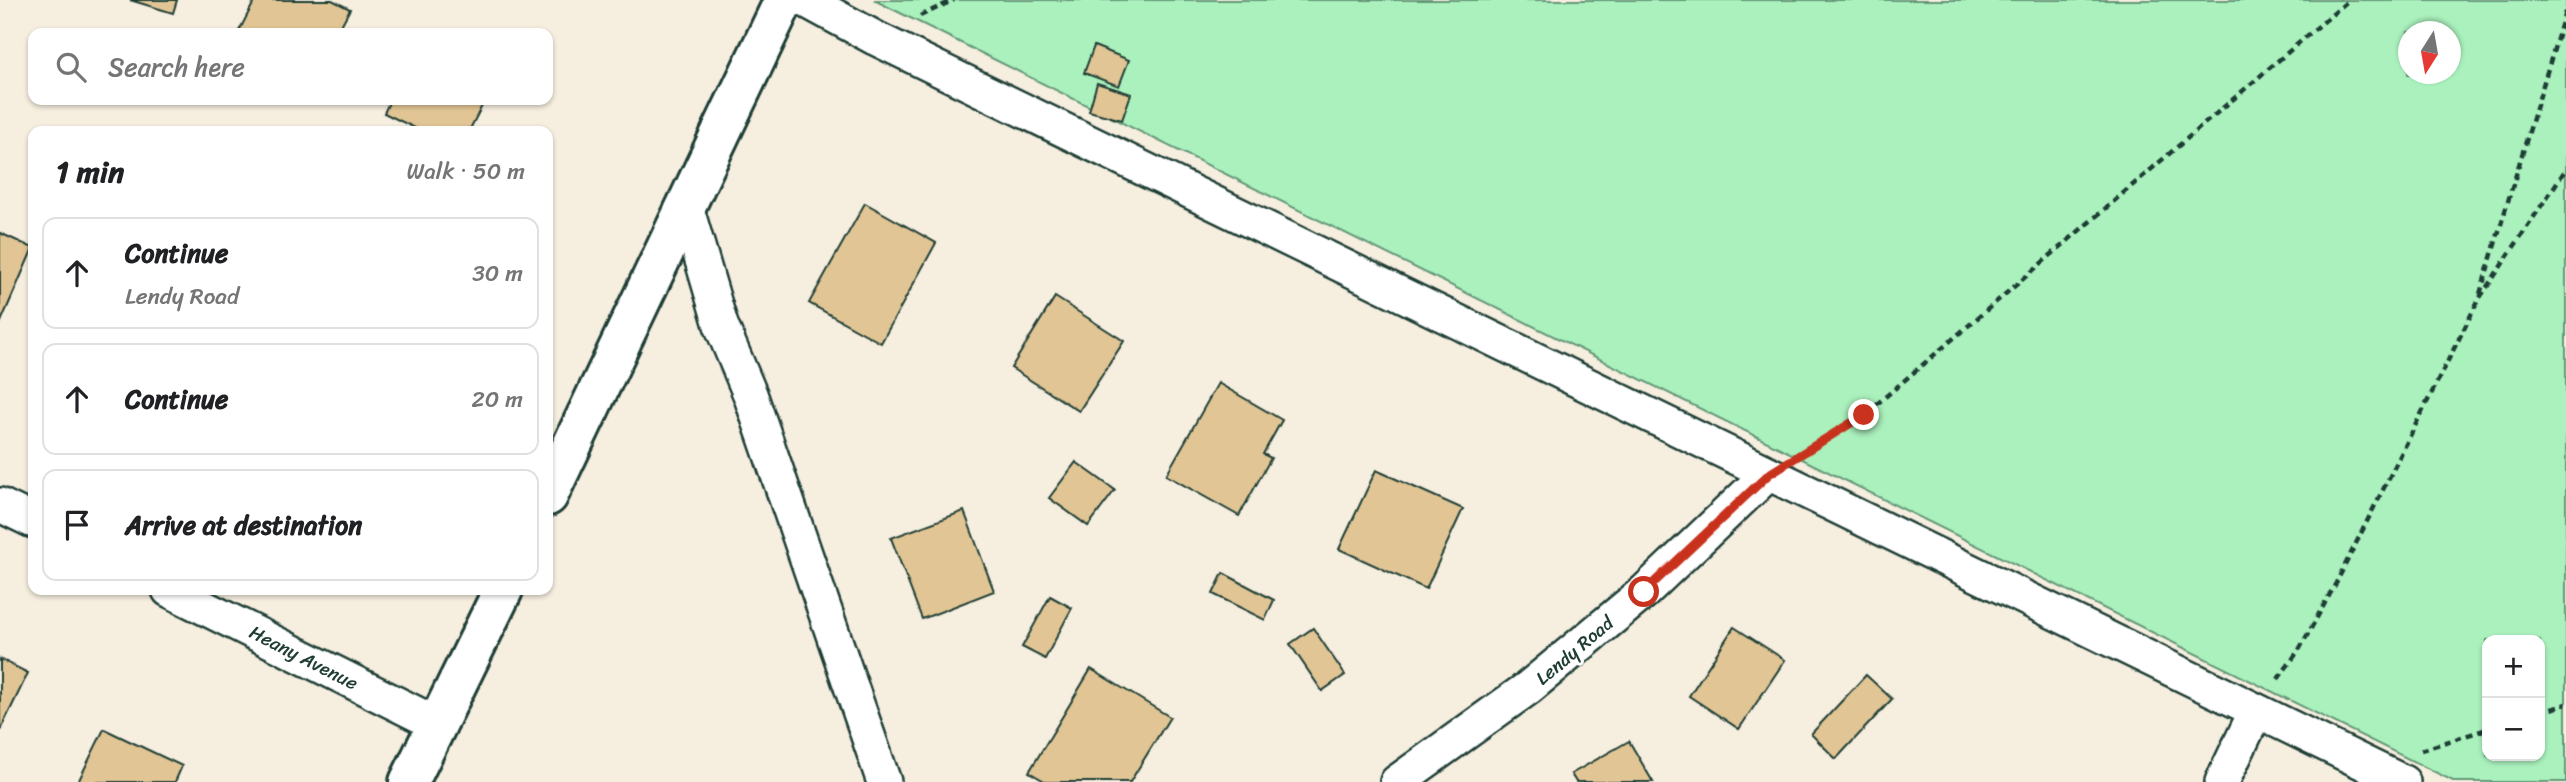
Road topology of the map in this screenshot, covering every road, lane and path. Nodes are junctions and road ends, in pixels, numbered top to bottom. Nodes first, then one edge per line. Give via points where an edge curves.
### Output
1 (784, 0) edge
2 (805, 0) edge
3 (2349, 0) edge
4 (2566, 9) edge
5 (2566, 169) edge
6 (685, 206) junction
7 (2479, 299) junction
8 (1769, 474) junction
9 (553, 485) edge
10 (0, 505) edge
11 (28, 519) edge
12 (179, 595) edge
13 (501, 595) edge
14 (2566, 704) edge
15 (2256, 711) junction
16 (2545, 711) edge
17 (439, 725) junction
18 (2482, 731) edge
19 (2370, 766) junction
20 (409, 782) edge
21 (884, 782) edge
22 (1397, 782) edge
23 (2222, 782) edge
24 (2403, 782) edge

1 - 6 street
2 - 8 street
3 - 8 path via 1864,415
4 - 7 path
5 - 7 path
6 - 9 street
6 - 21 street via 721,325 750,394
7 - 15 path via 2336,583 2299,650
8 - 15 street
8 - 22 street, Lendy Road via 1602,627 1528,688
10 - 11 street
12 - 17 street, Heany Avenue
13 - 17 street
14 - 16 path
15 - 19 street
15 - 23 street
17 - 20 street
18 - 19 path
19 - 24 street

